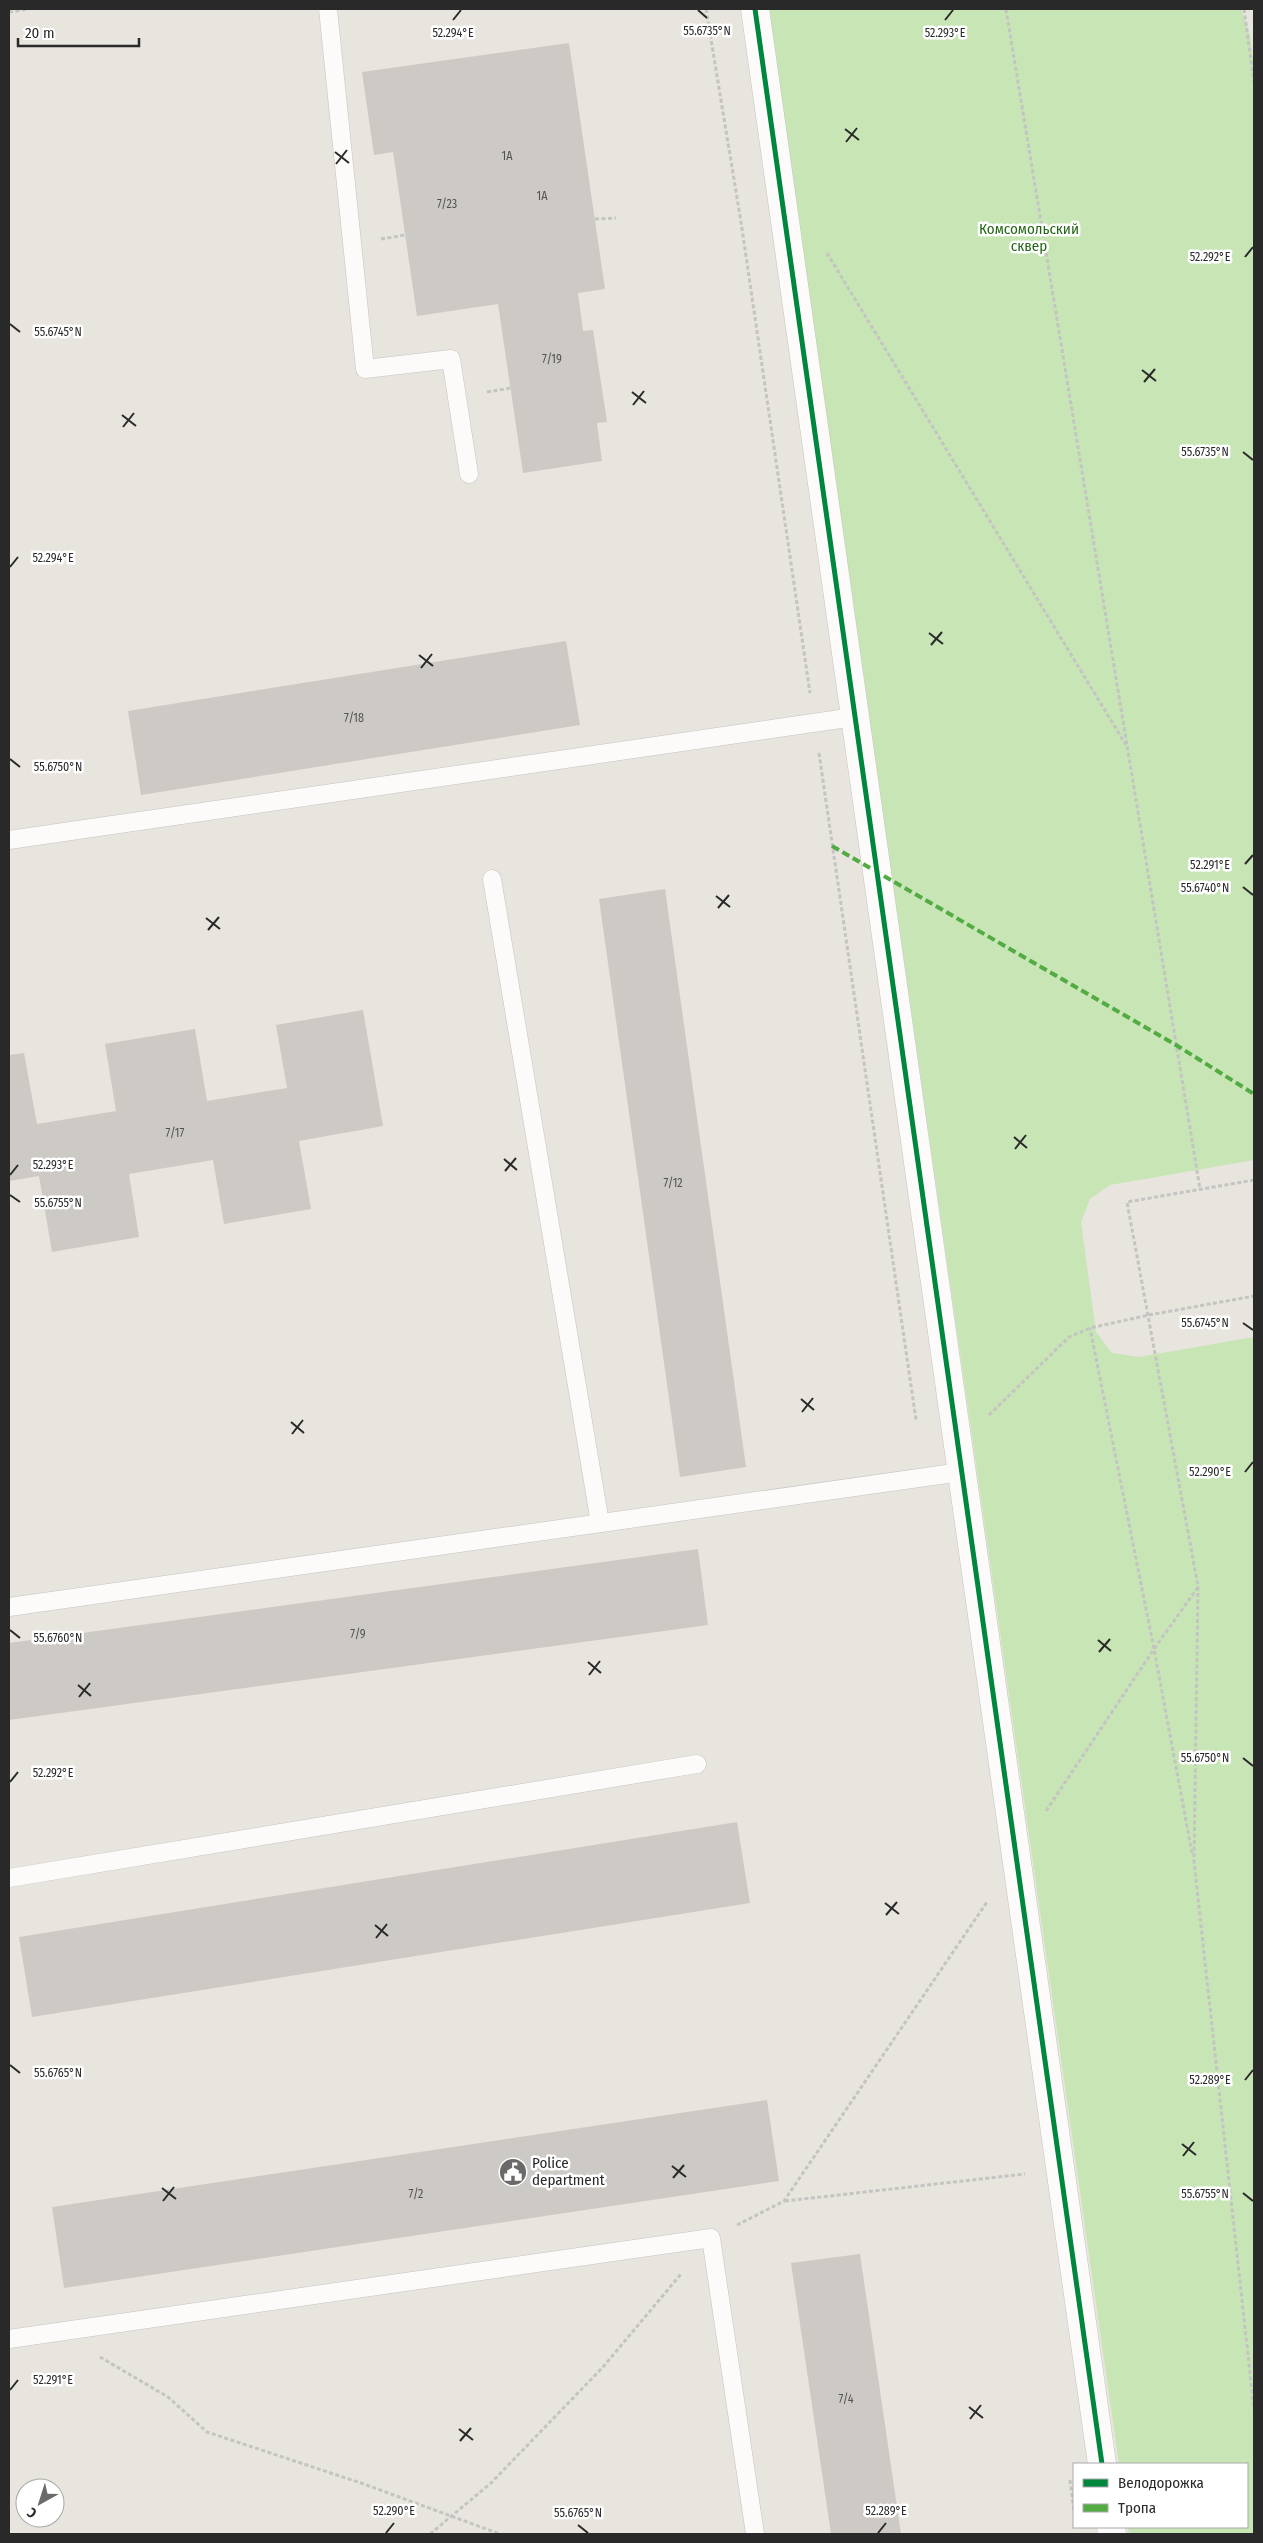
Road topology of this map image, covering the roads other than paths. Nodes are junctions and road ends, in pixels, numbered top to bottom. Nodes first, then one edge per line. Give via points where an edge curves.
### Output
1 (328, 9) edge
2 (755, 9) edge
3 (469, 474) dead end
4 (854, 717) junction
5 (9, 840) edge
6 (492, 878) dead end
7 (959, 1459) junction
8 (600, 1523) junction
9 (9, 1607) edge
10 (697, 1764) dead end
11 (9, 1878) edge
12 (9, 2339) edge
13 (1102, 2463) edge
14 (755, 2534) edge

1 - 3 lane via 365,370 451,359
2 - 4 street
4 - 5 lane
4 - 7 street
6 - 8 lane
7 - 8 lane
7 - 13 street
8 - 9 lane
10 - 11 lane
12 - 14 lane via 711,2238

